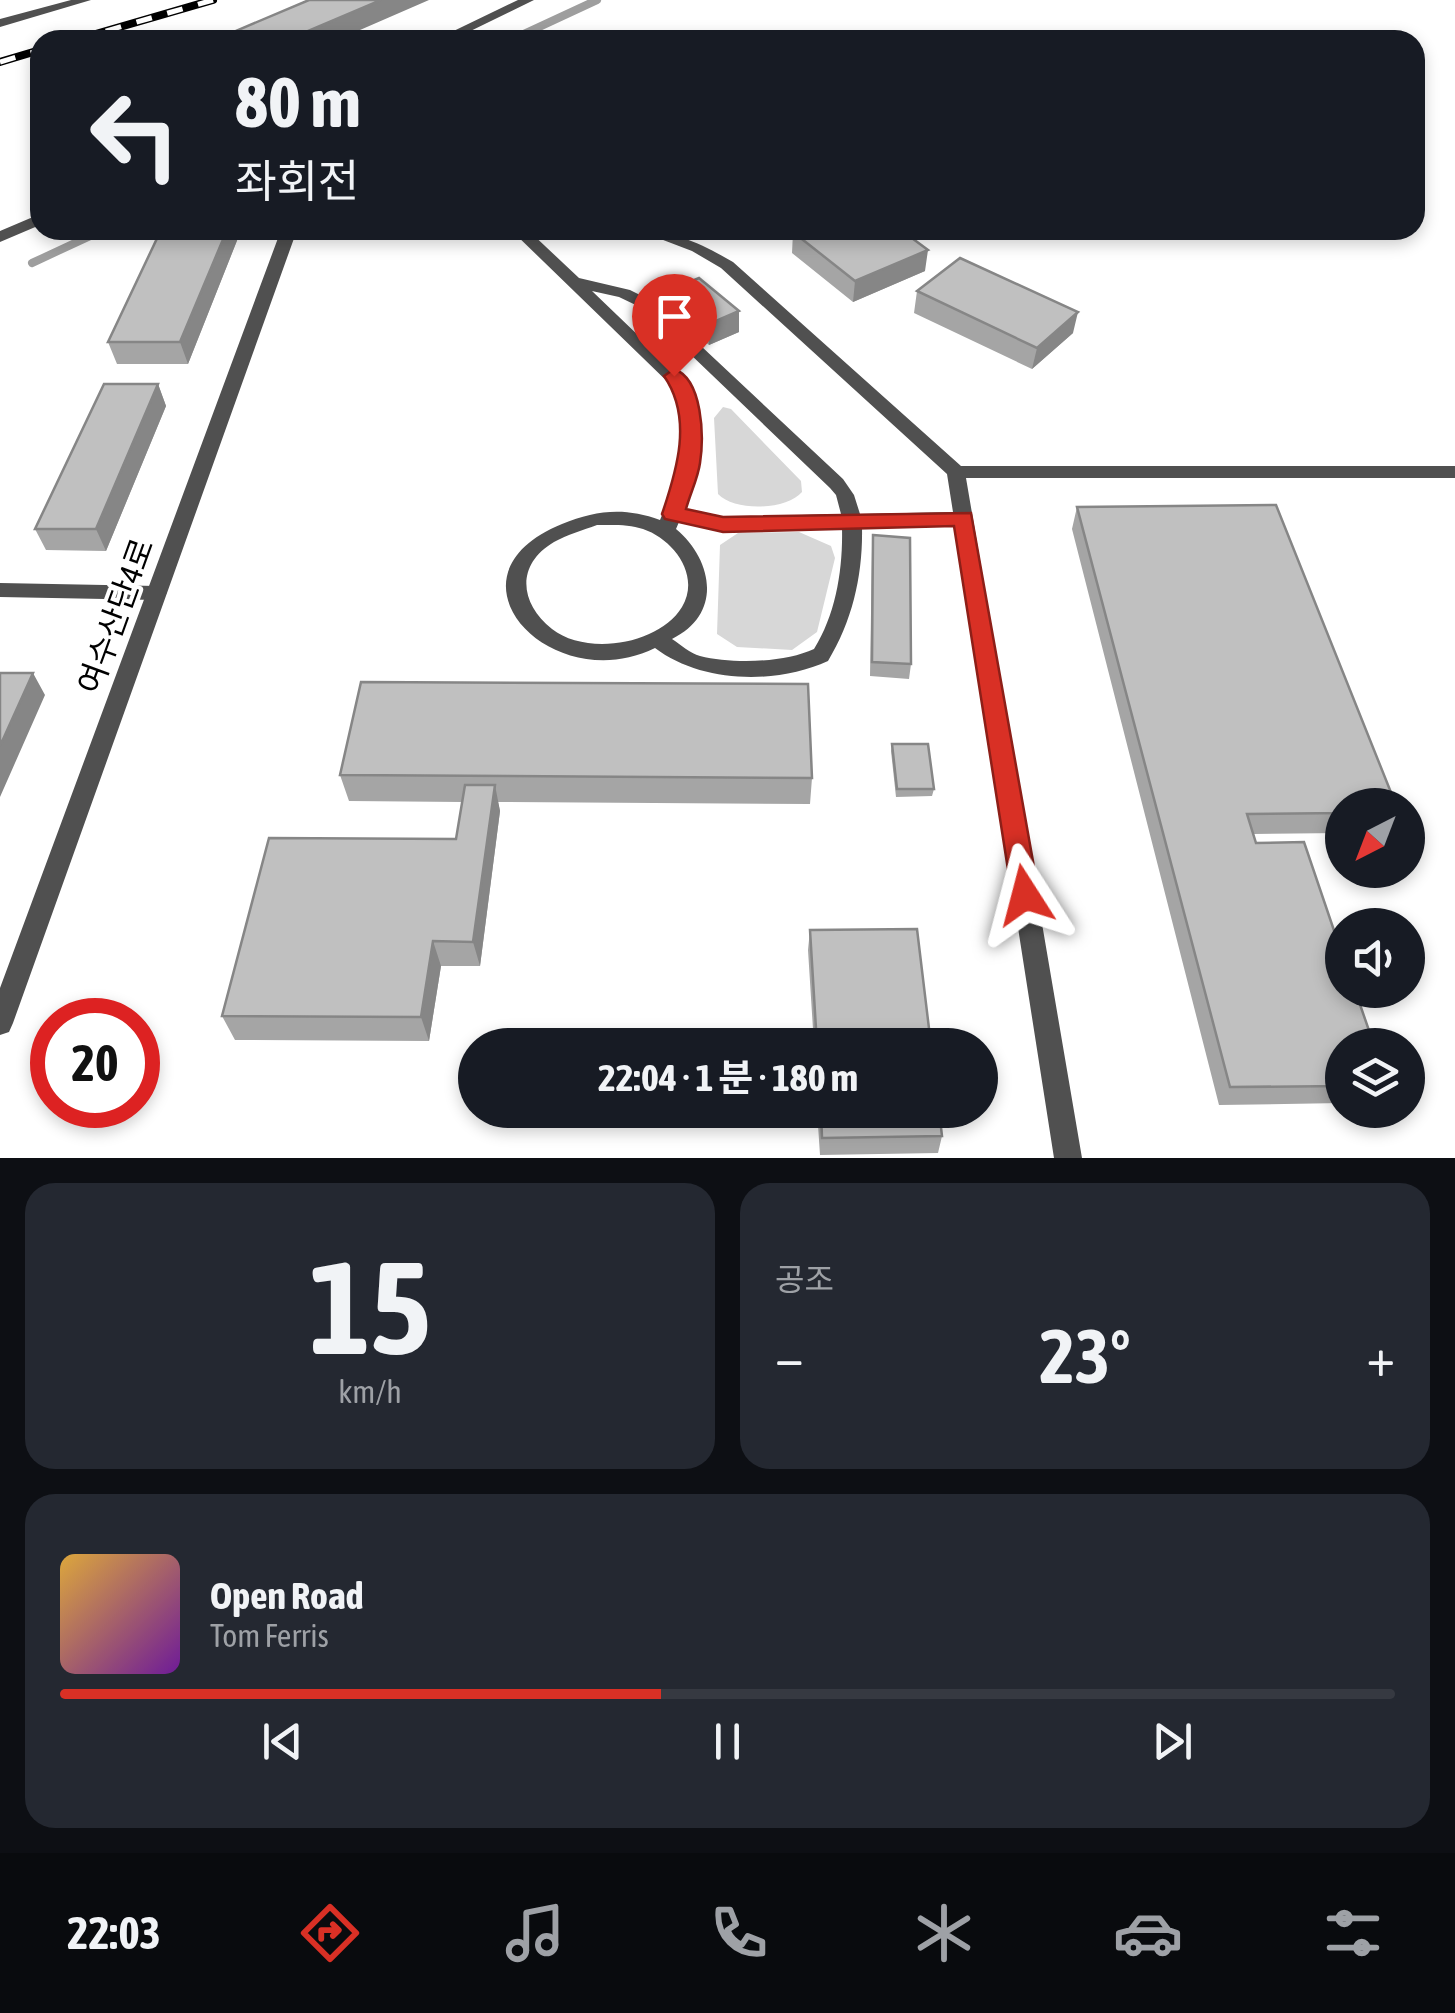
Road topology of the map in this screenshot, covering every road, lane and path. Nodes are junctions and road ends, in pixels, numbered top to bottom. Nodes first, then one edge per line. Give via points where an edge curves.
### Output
1 (85, 0) edge
2 (528, 0) edge
3 (0, 24) edge
4 (463, 30) edge
5 (30, 224) edge
6 (0, 237) edge
7 (284, 240) edge
8 (530, 240) edge
9 (674, 240) edge
10 (574, 282) junction
11 (956, 472) junction
12 (1455, 472) edge
13 (964, 518) junction
14 (850, 521) junction
15 (669, 522) junction
16 (0, 590) edge
17 (156, 592) junction
18 (659, 640) junction
19 (0, 1023) edge
20 (1068, 1158) edge

1 - 3 street
2 - 4 street
5 - 6 street
7 - 17 street, 여수산단4로
8 - 10 street
9 - 11 street via 726,266
10 - 14 street via 648,305 830,476 844,494
10 - 15 street via 683,387 690,463
11 - 12 street
11 - 13 street
13 - 14 street
13 - 20 street
14 - 15 street
14 - 18 street via 853,554 839,614 826,650 814,660 699,664
15 - 18 street via 700,578 682,622
15 - 18 street via 595,518 567,525 534,546 515,576 523,620 568,649 629,651
16 - 17 street
17 - 19 street, 여수산단4로

